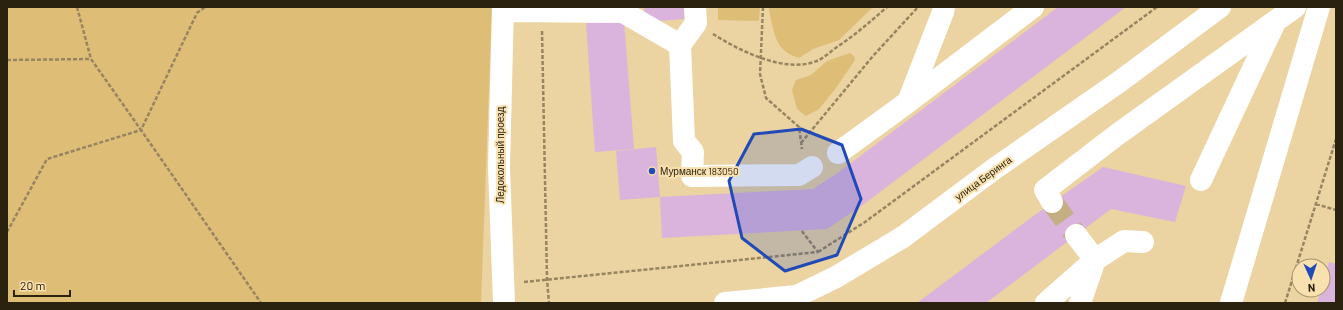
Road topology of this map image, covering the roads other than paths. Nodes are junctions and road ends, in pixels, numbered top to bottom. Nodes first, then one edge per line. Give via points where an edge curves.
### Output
1 (944, 7) edge
2 (1006, 7) edge
3 (1033, 7) edge
4 (1220, 7) edge
5 (1295, 7) edge
6 (1319, 7) edge
7 (503, 9) edge
8 (696, 15) edge
9 (1275, 21) junction
10 (998, 34) junction
11 (680, 45) junction
12 (908, 102) junction
13 (838, 153) dead end
14 (806, 171) road end
15 (1201, 180) dead end
16 (1052, 202) tunnel mouth
17 (1076, 235) tunnel mouth
18 (1143, 242) dead end
19 (1095, 260) junction
20 (504, 293) edge
21 (725, 303) edge
22 (1046, 303) edge
23 (1080, 303) edge
24 (1231, 303) edge

1 - 12 street
2 - 10 street
3 - 10 street
4 - 21 street, улица Беринга via 903,237 836,277 797,296
5 - 9 street
6 - 24 street
7 - 11 street via 623,12
7 - 20 street, Ледокольный проезд via 499,167
8 - 11 street
9 - 15 street
9 - 16 street via 1045,190
10 - 12 street
11 - 14 street via 684,141 693,152 692,176
12 - 13 street
17 - 19 street
18 - 19 street via 1124,241
19 - 22 street
19 - 23 street

